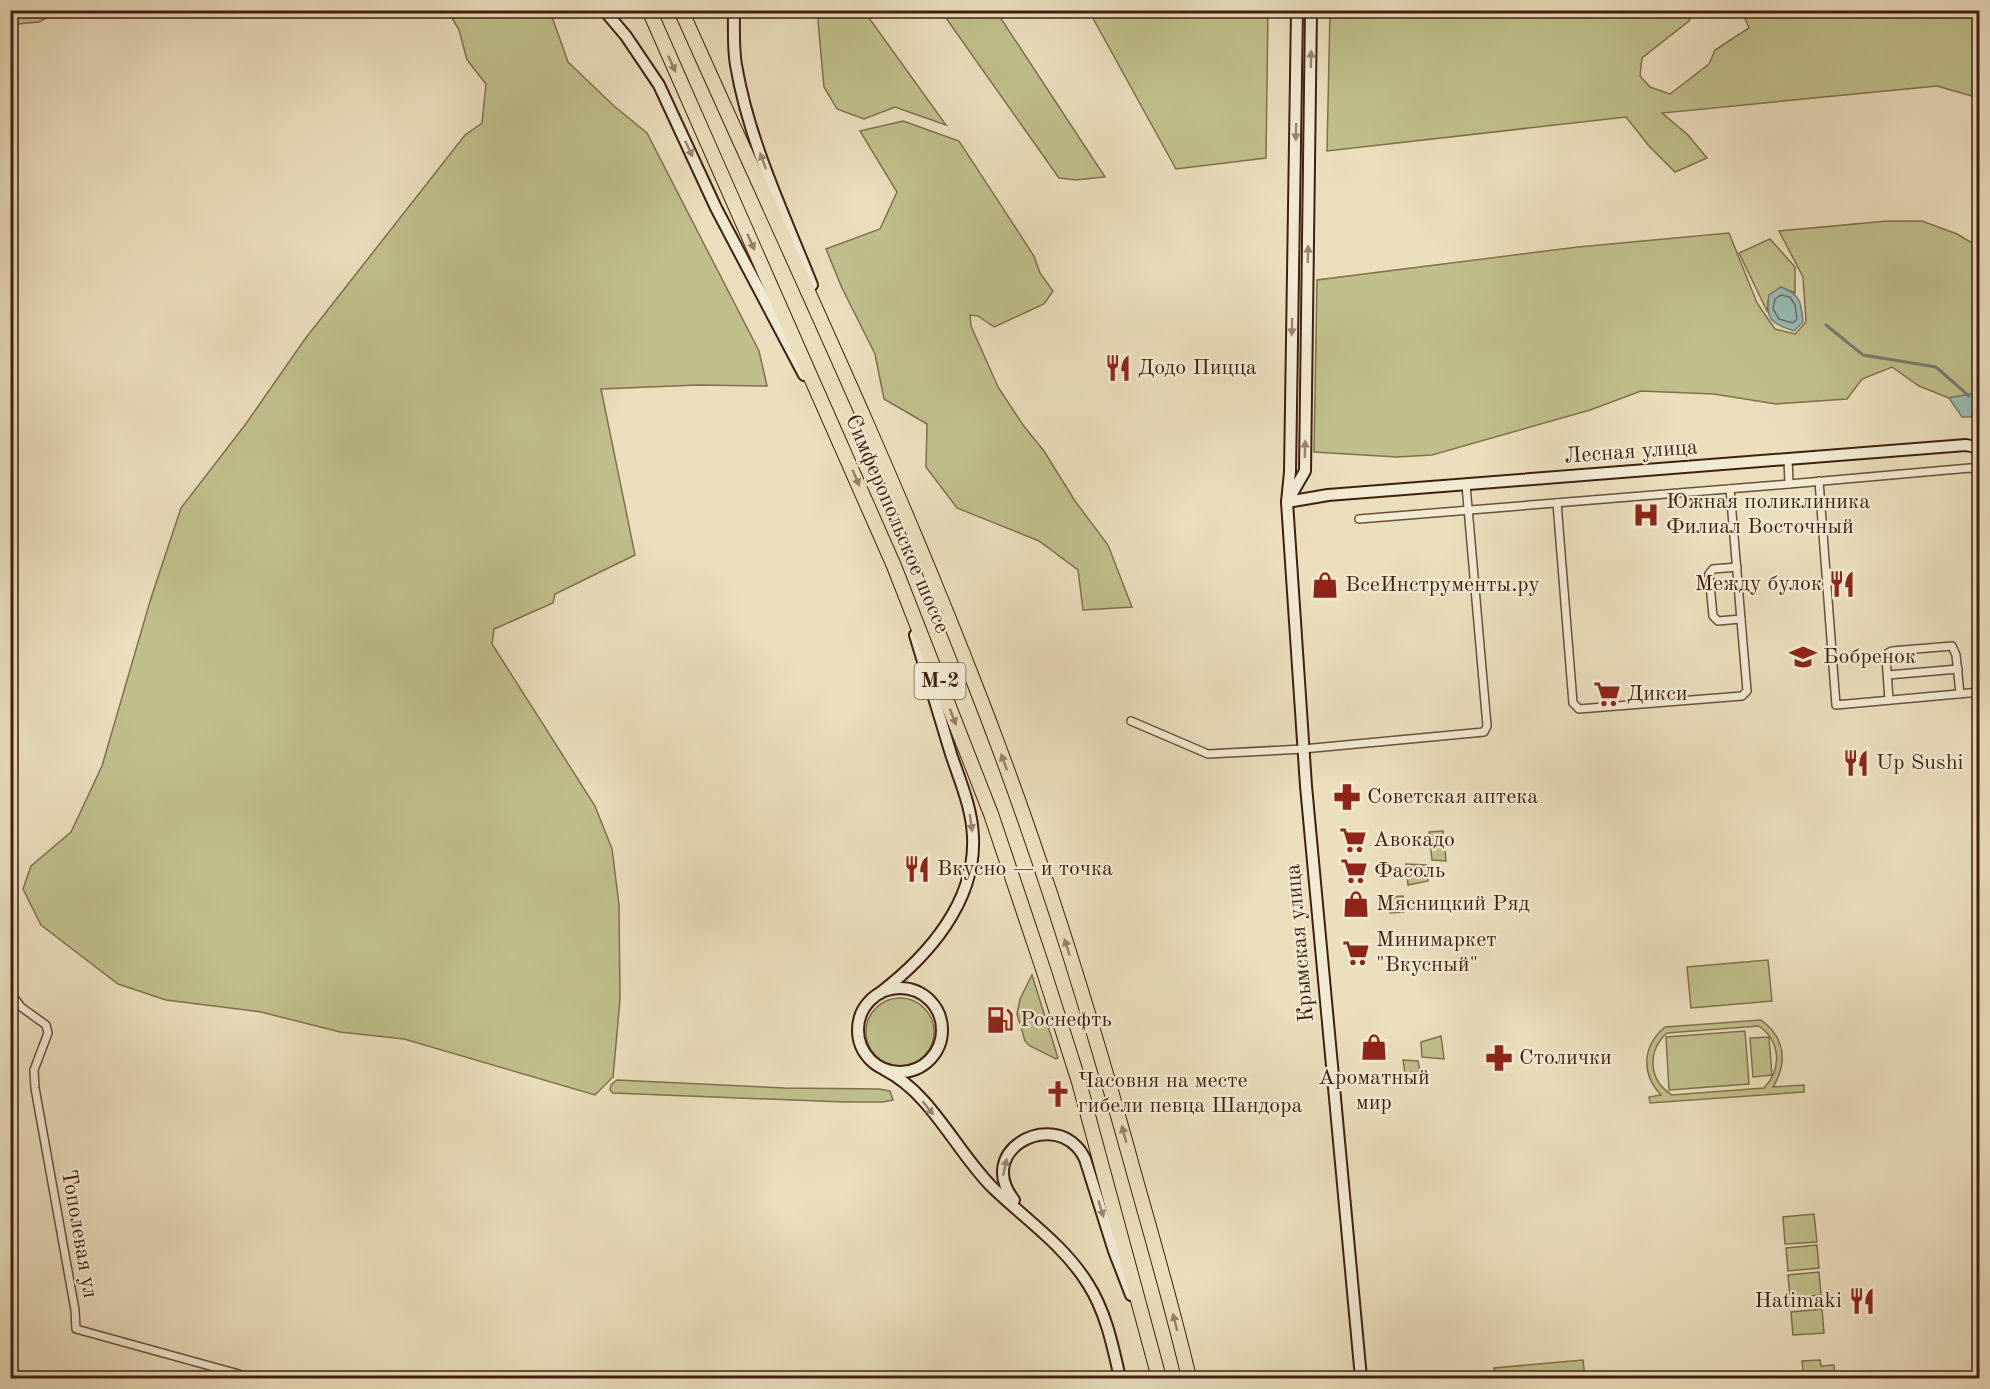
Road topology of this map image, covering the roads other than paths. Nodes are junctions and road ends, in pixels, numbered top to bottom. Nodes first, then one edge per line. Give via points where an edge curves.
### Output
1 (604, 10) edge
2 (649, 10) edge
3 (681, 10) edge
4 (734, 10) edge
5 (1298, 10) edge
6 (1311, 10) edge
7 (1980, 448) edge
8 (878, 450) junction
9 (846, 456) junction
10 (1788, 459) junction
11 (1980, 469) edge
12 (1819, 481) junction
13 (1466, 484) junction
14 (1789, 484) junction
15 (1730, 489) junction
16 (1287, 502) junction
17 (1557, 502) junction
18 (1468, 509) junction
19 (1359, 519) dead end
20 (894, 566) junction
21 (1737, 567) junction
22 (1741, 619) junction
23 (1958, 669) junction
24 (1887, 675) junction
25 (1980, 692) edge
26 (1960, 694) junction
27 (1889, 700) junction
28 (1131, 721) dead end
29 (1303, 749) junction
30 (10, 992) edge
31 (880, 993) junction
32 (885, 1070) junction
33 (1027, 1218) junction
34 (1150, 1345) junction
35 (238, 1378) edge
36 (1120, 1378) edge
37 (1159, 1378) edge
38 (1189, 1378) edge
39 (1361, 1378) edge

1 -> 9 street via 659,85 716,208
2 -> 9 highway, Симферопольское шоссе / М-2
3 - 8 highway, Симферопольское шоссе / М-2
8 -> 4 street via 745,110 736,63
5 -> 16 street, Крымская улица
16 -> 6 street via 1305,471
7 - 10 street, Лесная улица via 1966,445
38 -> 8 highway, Симферопольское шоссе / М-2 via 1109,1080 1074,966 973,679
9 -> 20 highway, Симферопольское шоссе / М-2
10 - 13 street, Лесная улица
10 - 14 street
11 - 12 street
12 - 14 street
12 - 27 street via 1836,705
13 - 16 street, Лесная улица
13 - 18 street
14 - 15 street
15 - 17 street
15 - 21 street
16 - 29 street, Крымская улица
17 - 18 street
17 - 22 street via 1573,703 1579,709 1742,696 1747,691
18 - 19 street
18 - 29 street via 1486,729 1481,734
20 -> 31 street via 969,805 973,838 966,882 953,913 915,964
20 -> 34 highway, Симферопольское шоссе / М-2 via 991,814 1044,972 1079,1082
21 - 22 street
21 - 22 street via 1713,569 1709,574 1713,616 1718,621
23 - 24 street
23 - 24 street via 1952,646 1916,649 1888,653
23 - 26 street
24 - 27 street
25 - 26 street
26 - 27 street
28 - 29 street via 1208,754
29 - 39 street, Крымская улица
30 - 35 street, Тополевая ул via 21,1007 46,1025 48,1033 34,1070 34,1088 76,1329 239,1374
31 - 32 street via 863,1010 858,1033 866,1055
31 - 32 street via 903,988 925,996 942,1025 939,1047 923,1066 905,1072
32 -> 33 street via 916,1093 991,1185
33 -> 34 street via 1007,1191 1003,1178 1006,1158 1017,1144 1030,1138 1055,1135 1067,1139 1085,1159
33 - 36 street via 1088,1283 1099,1304
34 - 37 highway, Симферопольское шоссе / М-2

